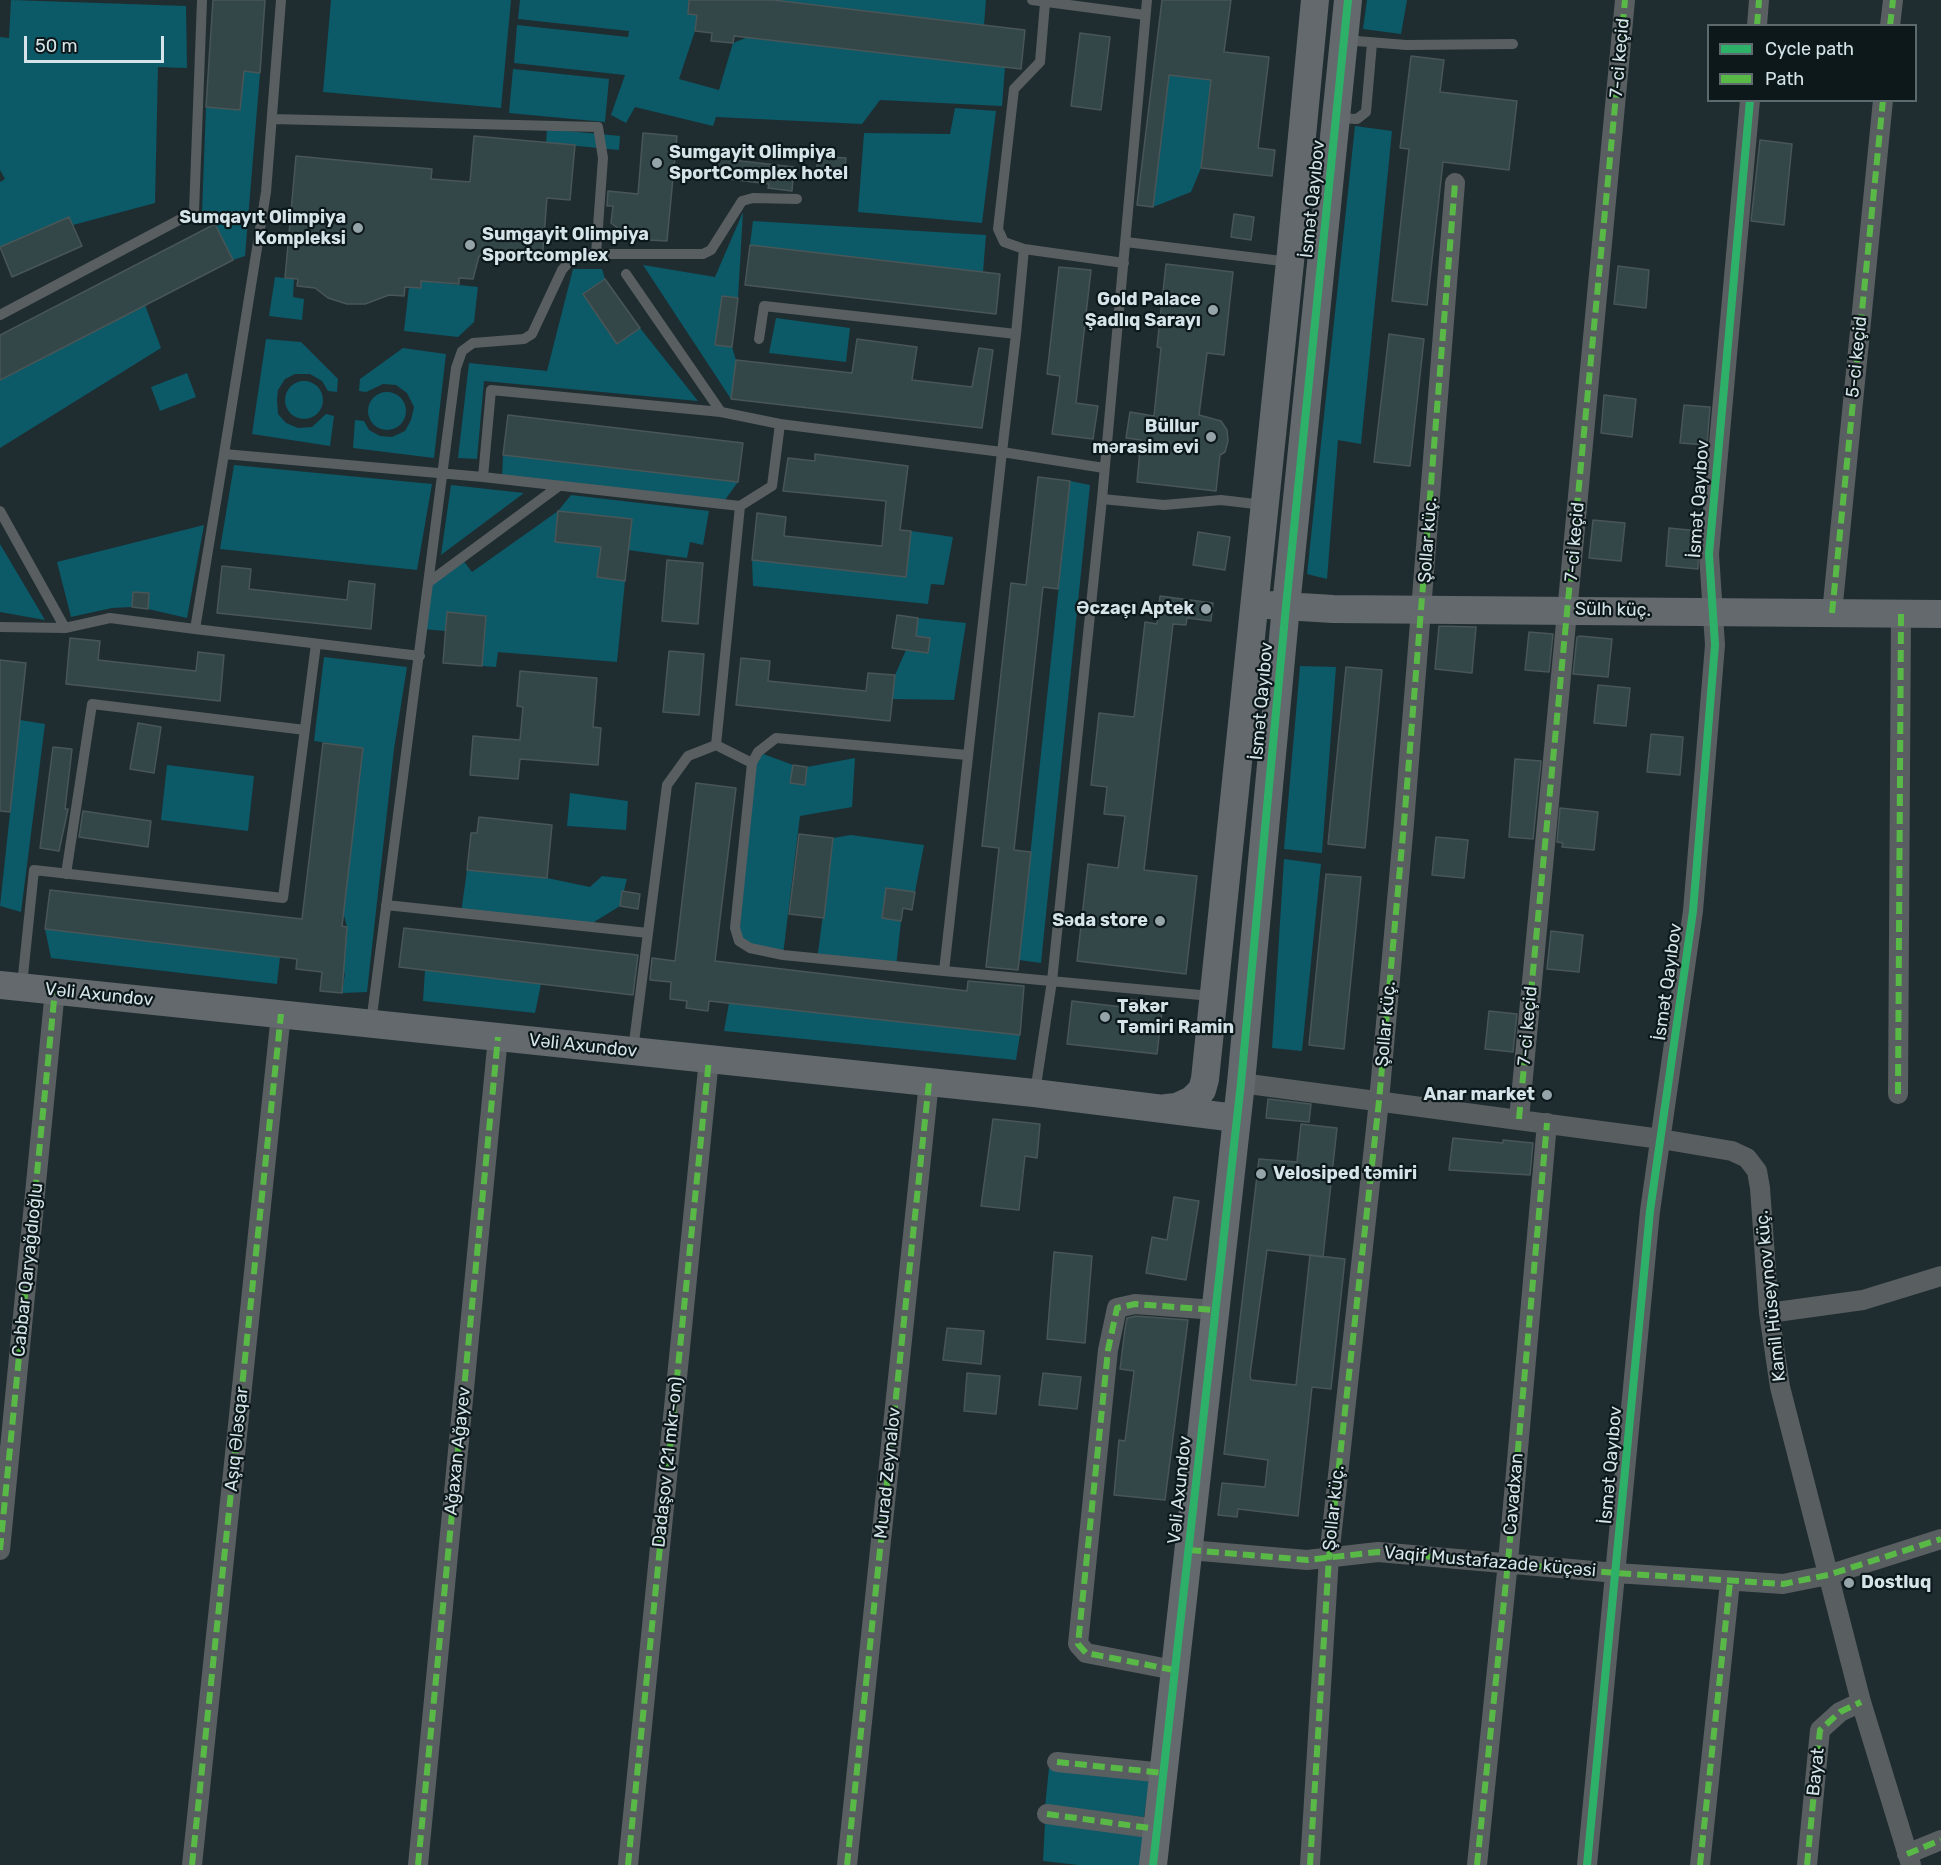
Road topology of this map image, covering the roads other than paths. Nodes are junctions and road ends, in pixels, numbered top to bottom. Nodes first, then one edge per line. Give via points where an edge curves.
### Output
1 (202, 0) edge
2 (280, 0) edge
3 (1032, 0) edge
4 (1147, 0) edge
5 (1315, 0) edge
6 (1348, 0) edge
7 (1625, 0) edge
8 (1760, 0) edge
9 (1893, 0) edge
10 (1045, 3) junction
11 (1145, 15) junction
12 (1757, 24) edge
13 (1890, 24) edge
14 (1311, 38) junction
15 (1344, 40) junction
16 (1372, 43) junction
17 (1513, 44) dead end
18 (1750, 102) edge
19 (1883, 102) edge
20 (1337, 118) junction
21 (272, 119) junction
22 (1455, 183) dead end
23 (797, 199) dead end
24 (1126, 242) junction
25 (1024, 249) junction
26 (596, 254) junction
27 (1124, 262) junction
28 (1290, 262) junction
29 (1321, 266) junction
30 (626, 274) dead end
31 (0, 315) edge
32 (1016, 334) junction
33 (759, 339) dead end
34 (721, 412) junction
35 (780, 424) junction
36 (1002, 452) junction
37 (224, 454) junction
38 (1104, 468) junction
39 (444, 474) junction
40 (483, 477) junction
41 (559, 486) junction
42 (1102, 499) junction
43 (1264, 505) junction
44 (740, 506) junction
45 (0, 511) edge
46 (429, 582) junction
47 (1254, 604) junction
48 (1286, 606) junction
49 (1423, 608) junction
50 (1568, 610) junction
51 (1714, 611) junction
52 (1832, 613) junction
53 (1901, 614) junction
54 (1941, 614) edge
55 (0, 627) edge
56 (65, 628) junction
57 (195, 629) junction
58 (316, 644) junction
59 (420, 656) junction
60 (305, 730) junction
61 (716, 745) junction
62 (967, 755) junction
63 (752, 763) junction
64 (66, 874) junction
65 (386, 905) junction
66 (648, 933) junction
67 (944, 971) junction
68 (1052, 981) junction
69 (11, 986) edge
70 (56, 990) junction
71 (1215, 996) junction
72 (281, 1014) junction
73 (371, 1023) junction
74 (498, 1036) junction
75 (633, 1051) junction
76 (709, 1059) junction
77 (1205, 1079) junction
78 (929, 1082) junction
79 (1241, 1083) junction
80 (1034, 1093) junction
81 (1898, 1094) dead end
82 (1379, 1101) junction
83 (1165, 1108) junction
84 (1236, 1118) junction
85 (1519, 1119) junction
86 (1547, 1123) junction
87 (1661, 1139) junction
88 (1941, 1276) edge
89 (1215, 1310) junction
90 (1769, 1313) junction
91 (1941, 1539) edge
92 (0, 1550) edge
93 (1189, 1550) junction
94 (1329, 1557) junction
95 (1508, 1562) junction
96 (1616, 1573) junction
97 (1828, 1575) junction
98 (1730, 1582) junction
99 (1174, 1670) junction
100 (1861, 1702) junction
101 (1057, 1762) dead end
102 (1164, 1773) junction
103 (1047, 1814) dead end
104 (1157, 1829) junction
105 (1941, 1840) edge
106 (1909, 1859) edge
107 (192, 1865) edge
108 (418, 1865) edge
109 (628, 1865) edge
110 (847, 1865) edge
111 (1153, 1865) edge
112 (1310, 1865) edge
113 (1477, 1865) edge
114 (1587, 1865) edge
115 (1700, 1865) edge
116 (1807, 1865) edge

1 - 31 lane via 194,212
2 - 21 lane
3 - 10 lane
4 - 11 lane
5 - 14 street, İsmət Qayıbov
6 - 15 street, İsmət Qayıbov
7 - 50 street, 7-ci keçid
8 - 12 street
9 - 13 street
10 - 11 lane
10 - 25 lane via 1040,62 1014,89 998,229 1004,242
11 - 24 lane
14 - 15 street
14 - 28 street, İsmət Qayıbov
15 - 16 lane
15 - 20 street, İsmət Qayıbov
16 - 17 lane
16 - 20 lane via 1366,112 1357,118
18 - 51 street, İsmət Qayıbov via 1708,554
19 - 52 street, 5-ci keçid
20 - 29 street, İsmət Qayıbov
21 - 26 lane via 598,127 603,158
21 - 37 lane via 266,192
22 - 49 street, Şollar küç.
23 - 26 lane via 742,201 711,250 703,254
24 - 27 lane
24 - 28 lane
25 - 27 lane
25 - 32 lane
26 - 39 lane via 573,257 562,270 532,334 524,339 473,343 462,351 456,368
27 - 38 lane
28 - 29 street
28 - 43 street, İsmət Qayıbov
29 - 48 street, İsmət Qayıbov
30 - 34 lane
32 - 33 lane via 764,306
32 - 36 lane
34 - 35 lane
34 - 40 lane via 490,390
35 - 36 lane
35 - 44 lane via 772,486
36 - 38 lane
36 - 62 lane
37 - 39 lane
37 - 57 lane
38 - 42 lane
39 - 40 lane
39 - 46 lane
40 - 41 lane
41 - 44 lane
41 - 46 lane
42 - 43 lane via 1164,505 1221,500
42 - 68 lane
43 - 47 street, İsmət Qayıbov
44 - 61 lane
45 - 56 lane
46 - 59 lane
47 - 48 street, Sülh küç.
47 - 71 street, İsmət Qayıbov
48 - 49 street, Sülh küç.
48 - 79 street, İsmət Qayıbov
49 - 50 street, Sülh küç.
49 - 82 street, Şollar küç.
50 - 51 street, Sülh küç.
50 - 85 street, 7-ci keçid
51 - 52 street, Sülh küç.
51 - 87 street, İsmət Qayıbov via 1715,645 1693,910
52 - 53 street, Sülh küç.
53 - 54 street, Sülh küç.
53 - 81 street
55 - 56 lane
56 - 57 lane via 110,618
57 - 58 lane
58 - 59 lane
58 - 60 lane
59 - 65 lane
60 - 64 lane via 92,704
60 - 64 lane via 283,898
61 - 63 lane
61 - 66 lane via 688,756 667,785
62 - 63 lane via 776,738 758,752
62 - 67 lane
63 - 67 lane via 735,928 739,941 750,948 783,955
64 - 69 lane via 34,870
65 - 66 lane
65 - 73 lane
66 - 75 lane
67 - 68 lane
68 - 71 lane
68 - 80 lane
69 - 70 street, Vəli Axundov
70 - 72 street, Vəli Axundov
70 - 92 street, Cabbar Qaryağdıoğlu
71 - 77 street, İsmət Qayıbov
72 - 73 street, Vəli Axundov
72 - 107 street, Aşıq Ələsqar
73 - 74 street, Vəli Axundov
74 - 75 street, Vəli Axundov
74 - 108 street, Ağaxan Ağayev
75 - 76 street, Vəli Axundov
76 - 78 street, Vəli Axundov
76 - 109 street, Dadaşov (21 mkr-on)
77 - 79 street
77 - 83 street via 1202,1090 1192,1100
77 - 84 street
78 - 80 street, Vəli Axundov
78 - 110 street, Murad Zeynalov
79 - 82 street, Kamil Hüseynov küç.
79 - 84 street, İsmət Qayıbov
80 - 83 street, Vəli Axundov
82 - 85 street, Kamil Hüseynov küç.
82 - 94 street, Şollar küç.
83 - 84 street, Vəli Axundov
84 - 89 street, Vəli Axundov
85 - 86 street, Kamil Hüseynov küç.
86 - 87 street, Kamil Hüseynov küç.
86 - 95 street, Cavadxan
87 - 90 street, Kamil Hüseynov küç. via 1732,1151 1747,1158 1757,1171
87 - 96 street, İsmət Qayıbov via 1650,1211
88 - 90 street via 1863,1300
89 - 93 street, Vəli Axundov
89 - 99 street via 1135,1304 1117,1308 1108,1350 1078,1644 1086,1653
90 - 97 street, Kamil Hüseynov küç. via 1780,1387
91 - 97 street, Vaqif Mustafazade küçəsi
93 - 94 street, Vaqif Mustafazade küçəsi via 1288,1560
93 - 99 street, Vəli Axundov
94 - 95 street, Vaqif Mustafazade küçəsi via 1378,1552
94 - 112 street, Şollar küç.
95 - 96 street, Vaqif Mustafazade küçəsi
95 - 113 street, Cavadxan
96 - 98 street, Vaqif Mustafazade küçəsi
96 - 114 street, İsmət Qayıbov
97 - 98 street, Vaqif Mustafazade küçəsi via 1783,1584
97 - 100 street, Kamil Hüseynov küç.
98 - 115 street
99 - 102 street, Vəli Axundov
100 - 106 street, Kamil Hüseynov küç.
100 - 116 street, Bayat via 1840,1712 1820,1730
101 - 102 street
102 - 104 street, Vəli Axundov
103 - 104 street
104 - 111 street, Vəli Axundov
105 - 106 street

